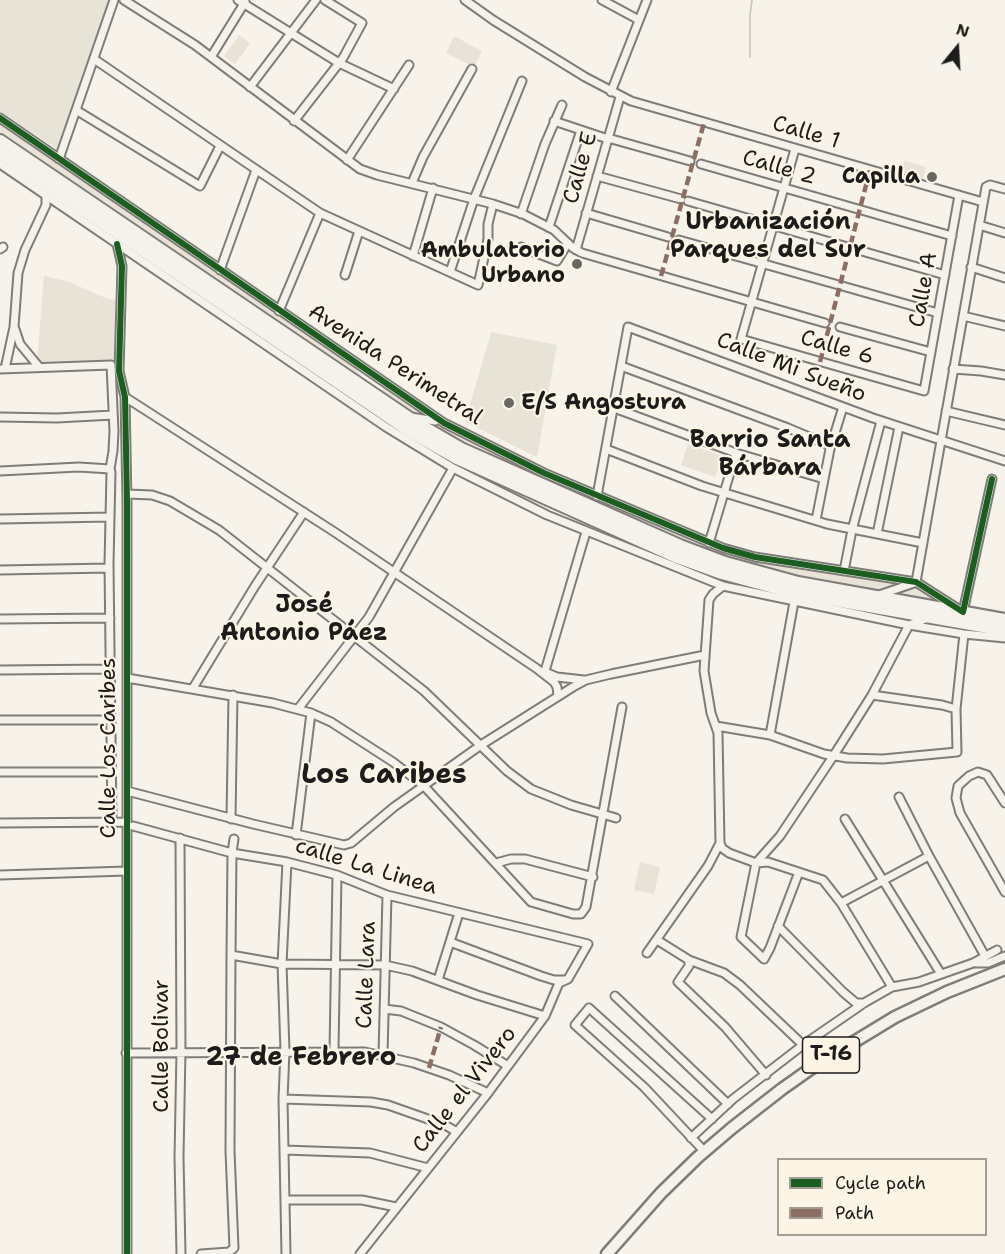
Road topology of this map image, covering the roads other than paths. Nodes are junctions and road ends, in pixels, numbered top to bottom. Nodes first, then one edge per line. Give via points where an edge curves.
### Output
1 (114, 0) edge
2 (124, 0) edge
3 (316, 0) edge
4 (325, 0) edge
5 (465, 0) edge
6 (602, 0) edge
7 (647, 0) edge
8 (243, 1) edge
9 (639, 20) junction
10 (291, 33) junction
11 (211, 57) junction
12 (94, 59) junction
13 (339, 63) junction
14 (409, 65) dead end
15 (472, 69) dead end
16 (522, 81) dead end
17 (250, 87) junction
18 (394, 89) junction
19 (611, 92) junction
20 (620, 97) junction
21 (562, 105) dead end
22 (76, 110) junction
23 (0, 118) edge
24 (294, 120) junction
25 (554, 121) junction
26 (581, 130) junction
27 (608, 138) junction
28 (0, 141) edge
29 (220, 146) junction
30 (795, 149) junction
31 (0, 153) edge
32 (59, 159) junction
33 (346, 160) junction
34 (690, 161) dead end
35 (0, 164) edge
36 (701, 164) dead end
37 (0, 170) edge
38 (256, 170) junction
39 (12, 172) junction
40 (597, 176) junction
41 (412, 183) junction
42 (433, 188) junction
43 (784, 188) junction
44 (1005, 189) edge
45 (959, 195) junction
46 (46, 196) junction
47 (474, 199) junction
48 (983, 202) junction
49 (493, 204) junction
50 (320, 213) junction
51 (586, 213) junction
52 (521, 214) junction
53 (774, 225) junction
54 (979, 225) junction
55 (549, 227) junction
56 (359, 231) junction
57 (1005, 234) edge
58 (668, 237) dead end
59 (952, 237) junction
60 (679, 240) dead end
61 (568, 243) junction
62 (117, 244) junction
63 (521, 247) dead end
64 (576, 249) junction
65 (134, 256) junction
66 (413, 256) junction
67 (763, 263) junction
68 (122, 266) junction
69 (971, 267) junction
70 (220, 270) junction
71 (450, 272) junction
72 (345, 274) dead end
73 (945, 275) junction
74 (1005, 278) edge
75 (752, 302) junction
76 (279, 311) junction
77 (938, 313) junction
78 (963, 315) junction
79 (825, 323) dead end
80 (1005, 326) edge
81 (14, 327) junction
82 (840, 327) dead end
83 (931, 352) junction
84 (621, 366) junction
85 (39, 367) junction
86 (2, 369) edge
87 (953, 369) junction
88 (1005, 375) edge
89 (924, 391) joint
90 (125, 397) junction
91 (843, 407) junction
92 (614, 408) junction
93 (946, 411) junction
94 (113, 415) junction
95 (0, 417) edge
96 (408, 417) junction
97 (881, 421) junction
98 (444, 423) junction
99 (1005, 425) edge
100 (899, 427) junction
101 (940, 441) junction
102 (831, 446) junction
103 (606, 449) junction
104 (736, 453) junction
105 (520, 461) junction
106 (1005, 461) edge
107 (453, 468) junction
108 (110, 469) junction
109 (0, 471) edge
110 (824, 479) junction
111 (992, 479) dead end
112 (555, 491) junction
113 (724, 493) junction
114 (127, 494) junction
115 (597, 496) junction
116 (304, 512) junction
117 (110, 517) junction
118 (0, 519) edge
119 (816, 520) junction
120 (852, 530) junction
121 (586, 532) junction
122 (878, 534) junction
123 (709, 543) junction
124 (922, 543) junction
125 (109, 567) junction
126 (268, 567) junction
127 (0, 570) edge
128 (844, 571) junction
129 (394, 572) junction
130 (916, 582) junction
131 (723, 586) junction
132 (873, 597) junction
133 (794, 602) junction
134 (963, 612) junction
135 (930, 617) junction
136 (110, 618) junction
137 (0, 619) edge
138 (1005, 620) edge
139 (909, 625) junction
140 (1005, 630) edge
141 (964, 634) junction
142 (356, 636) junction
143 (1005, 638) edge
144 (705, 655) junction
145 (536, 668) junction
146 (110, 669) junction
147 (0, 670) edge
148 (545, 671) junction
149 (127, 678) junction
150 (586, 680) junction
151 (193, 688) junction
152 (233, 695) junction
153 (872, 695) junction
154 (558, 696) junction
155 (622, 707) dead end
156 (298, 709) junction
157 (956, 709) junction
158 (311, 713) junction
159 (0, 720) edge
160 (110, 720) junction
161 (716, 726) junction
162 (770, 735) junction
163 (481, 745) junction
164 (834, 755) junction
165 (0, 772) edge
166 (110, 772) junction
167 (424, 786) junction
168 (127, 791) junction
169 (899, 797) dead end
170 (1005, 803) edge
171 (603, 814) junction
172 (616, 818) dead end
173 (231, 819) junction
174 (845, 819) dead end
175 (112, 822) junction
176 (0, 823) edge
177 (130, 824) junction
178 (296, 835) junction
179 (180, 838) junction
180 (234, 839) dead end
181 (720, 843) junction
182 (232, 853) junction
183 (928, 856) junction
184 (287, 861) junction
185 (496, 863) junction
186 (756, 863) junction
187 (127, 871) junction
188 (799, 872) junction
189 (0, 875) edge
190 (338, 875) junction
191 (593, 877) junction
192 (885, 881) junction
193 (1005, 891) edge
194 (387, 895) junction
195 (841, 903) junction
196 (459, 913) junction
197 (778, 926) junction
198 (657, 940) junction
199 (450, 942) junction
200 (588, 944) joint
201 (997, 950) dead end
202 (648, 952) dead end
203 (231, 955) junction
204 (985, 956) junction
205 (1005, 956) edge
206 (689, 960) junction
207 (973, 963) junction
208 (282, 964) junction
209 (336, 964) junction
210 (385, 965) junction
211 (1005, 969) edge
212 (941, 974) junction
213 (438, 980) junction
214 (568, 980) junction
215 (892, 987) junction
216 (615, 996) dead end
217 (864, 1003) junction
218 (384, 1008) junction
219 (544, 1016) junction
220 (802, 1045) junction
221 (232, 1051) junction
222 (285, 1051) junction
223 (334, 1051) junction
224 (181, 1052) junction
225 (126, 1053) junction
226 (383, 1055) junction
227 (508, 1066) junction
228 (766, 1075) junction
229 (488, 1093) junction
230 (283, 1099) junction
231 (728, 1104) junction
232 (712, 1119) junction
233 (457, 1132) junction
234 (691, 1137) junction
235 (284, 1150) junction
236 (704, 1151) junction
237 (428, 1168) junction
238 (285, 1200) junction
239 (396, 1207) junction
240 (127, 1254) edge
241 (181, 1254) edge
242 (201, 1254) edge
243 (286, 1254) edge
244 (360, 1254) edge
245 (607, 1254) edge

1 - 12 street
2 - 11 street
3 - 10 street
4 - 13 street via 362,23
5 - 19 street, Calle 1
6 - 9 street
7 - 9 street
8 - 10 street
8 - 11 street
9 - 19 street
10 - 13 street
10 - 17 street
11 - 17 street
12 - 22 street
12 - 29 street
13 - 18 street
13 - 24 street
14 - 18 street
15 - 41 street
16 - 47 street
17 - 24 street
18 - 33 street
19 - 20 street, Calle 1
20 - 27 street, Calle E
20 - 30 street, Calle 1
21 - 25 street
22 - 29 street via 200,186
22 - 32 street
23 - 32 street, Avenida Perimetral
24 - 33 street
25 - 26 street
25 - 52 street
26 - 27 street
26 - 55 street
27 - 34 street
27 - 40 street, Calle E
28 - 96 highway, Avenida Perimetral
29 - 38 street
30 - 43 street
30 - 45 street, Calle 1
31 - 135 highway, Avenida Perimetral via 400,425 457,458 714,571 796,593
32 - 70 street, Avenida Perimetral
33 - 41 street via 368,172
35 - 39 street
36 - 43 street, Calle 2
37 - 39 street
38 - 50 street
38 - 70 street
39 - 46 street
40 - 51 street, Calle E
40 - 53 street
41 - 42 street
42 - 47 street
42 - 66 street
43 - 53 street
43 - 59 street, Calle 2
44 - 48 street via 987,185
45 - 48 street, Calle 1
45 - 59 street, Calle A
46 - 62 street
46 - 81 street via 46,205 18,273
47 - 49 street
47 - 71 street
48 - 54 street
49 - 52 street
49 - 71 street via 478,285
50 - 56 street
50 - 76 street
51 - 58 street
51 - 64 street, Calle E
52 - 55 street
53 - 67 street
53 - 73 street
54 - 57 street
54 - 69 street
55 - 61 street
56 - 66 street
56 - 72 street
59 - 73 street, Calle A
60 - 67 street
61 - 63 street via 556,261
61 - 64 street
62 - 65 street
62 - 68 street, Calle Los Caribes
64 - 75 street
65 - 68 street
65 - 107 street
66 - 71 street
67 - 75 street
67 - 77 street
68 - 90 street, Calle Los Caribes via 119,371
69 - 74 street
69 - 78 street
70 - 76 street, Avenida Perimetral
73 - 77 street, Calle A
75 - 79 street
75 - 89 street, Calle 6 via 741,339
76 - 98 street, Avenida Perimetral
77 - 83 street, Calle A
78 - 80 street
78 - 87 street
81 - 85 street via 20,344
81 - 86 street
82 - 83 street
83 - 89 street, Calle A
84 - 91 street, Calle Mi Sueño via 628,327
84 - 92 street
84 - 102 street
85 - 86 street
85 - 94 street via 111,365
87 - 88 street
87 - 93 street
90 - 114 street, Calle Los Caribes
90 - 116 street
91 - 97 street, Calle Mi Sueño
91 - 102 street
92 - 103 street
92 - 104 street
93 - 99 street
93 - 101 street
94 - 95 street
94 - 108 street
96 - 98 street
96 - 112 highway, Avenida Perimetral via 461,449
97 - 100 street, Calle Mi Sueño
97 - 120 street
98 - 105 street, Avenida Perimetral
100 - 101 street, Calle Mi Sueño
100 - 122 street
101 - 106 street, Calle Mi Sueño
101 - 124 street
102 - 110 street
103 - 113 street
103 - 115 street
104 - 110 street
104 - 113 street
105 - 112 street
105 - 115 street, Avenida Perimetral
107 - 121 street
107 - 129 street
108 - 109 street
108 - 117 street
110 - 119 street
111 - 134 street
112 - 132 highway, Avenida Perimetral via 725,563 798,583
113 - 119 street
113 - 123 street
114 - 126 street via 152,495 185,508
114 - 149 street, Calle Los Caribes
115 - 123 street, Avenida Perimetral
116 - 126 street
116 - 129 street
117 - 118 street
117 - 125 street
119 - 120 street
120 - 122 street
120 - 128 street
121 - 131 street
121 - 148 street
122 - 124 street
123 - 128 street, Avenida Perimetral via 755,557
124 - 130 street
125 - 127 street
125 - 136 street
126 - 142 street
126 - 151 street
128 - 130 street, Avenida Perimetral
129 - 142 street
129 - 145 street
130 - 132 street
130 - 134 street
131 - 133 street
131 - 144 street via 709,600
132 - 134 highway, Avenida Perimetral
133 - 139 street
133 - 162 street
134 - 138 highway, Avenida Perimetral
135 - 139 street
135 - 140 highway, Avenida Perimetral
136 - 137 street
136 - 146 street
139 - 141 street
139 - 153 street
141 - 143 street
141 - 157 street
142 - 156 street
142 - 163 street via 424,691
144 - 150 street
144 - 161 street via 704,670
145 - 148 street
145 - 154 street via 554,682
146 - 147 street
146 - 160 street
148 - 150 street
149 - 151 street
149 - 168 street, Calle Los Caribes
150 - 154 street
151 - 152 street
152 - 156 street
152 - 173 street
153 - 157 street
153 - 164 street
154 - 163 street
155 - 171 street
156 - 158 street
157 - 164 street via 957,752 882,759
158 - 167 street via 373,748
158 - 178 street
159 - 160 street
160 - 166 street
161 - 162 street
161 - 181 street
162 - 164 street
163 - 167 street
163 - 171 street via 531,789
164 - 186 street via 780,836
165 - 166 street
166 - 175 street
167 - 178 street via 351,843 332,844
167 - 185 street
168 - 173 street
168 - 177 street, Calle Los Caribes
169 - 183 street
170 - 193 street via 987,775 978,772 958,786 960,813
171 - 172 street
171 - 191 street
173 - 178 street
174 - 192 street
175 - 176 street, calle La Linea
175 - 177 street, calle La Linea
177 - 179 street, calle La Linea
177 - 187 street, Calle Los Caribes
179 - 182 street, calle La Linea
179 - 224 street, Calle Bolivar
180 - 182 street
181 - 186 street via 729,853
181 - 198 street
182 - 184 street, calle La Linea
182 - 203 street
183 - 192 street
183 - 204 street
184 - 190 street, calle La Linea
184 - 208 street
185 - 191 street via 525,859
185 - 191 street via 531,902 573,914 581,914 586,908
186 - 188 street via 768,862
186 - 197 street via 741,937 764,959
187 - 189 street
187 - 225 street, Calle Los Caribes
188 - 195 street via 823,880
188 - 197 street
190 - 194 street, calle La Linea
190 - 209 street
192 - 195 street
192 - 212 street
194 - 196 street, calle La Linea
194 - 210 street, Calle Lara
195 - 215 street
196 - 199 street
196 - 200 street, calle La Linea
197 - 217 street via 843,992 856,1003
198 - 202 street
198 - 206 street
199 - 213 street
199 - 214 street via 541,976
200 - 214 street, Calle el Vivero
201 - 204 street
203 - 208 street
203 - 221 street
204 - 207 street
205 - 207 street via 988,963
206 - 220 street via 724,973 740,985
206 - 228 street via 678,982 725,1027
207 - 212 street
208 - 209 street
208 - 222 street
209 - 210 street
209 - 223 street
210 - 213 street
210 - 218 street, Calle Lara
211 - 236 main road, T-16 via 895,1017 774,1095
212 - 215 street
213 - 219 street
214 - 219 street, Calle el Vivero via 559,983
215 - 217 street
216 - 231 street
217 - 220 street
218 - 226 street, Calle Lara
218 - 227 street via 441,1027
219 - 227 street, Calle el Vivero
220 - 228 street
221 - 222 street
221 - 224 street
221 - 242 street via 230,1151 234,1248 229,1252
222 - 223 street
222 - 230 street
223 - 226 street
224 - 225 street
224 - 241 street, Calle Bolivar
225 - 240 street, Calle Los Caribes
226 - 229 street via 439,1072
227 - 229 street, Calle el Vivero
228 - 231 street
229 - 233 street, Calle el Vivero
230 - 233 street via 388,1105
230 - 235 street
231 - 232 street
232 - 234 street
232 - 234 street via 589,1008 575,1025 644,1087
233 - 237 street, Calle el Vivero
234 - 236 street
235 - 237 street via 370,1153
235 - 238 street
236 - 245 main road, T-16
237 - 239 street, Calle el Vivero
238 - 239 street via 362,1200
238 - 243 street
239 - 244 street, Calle el Vivero

